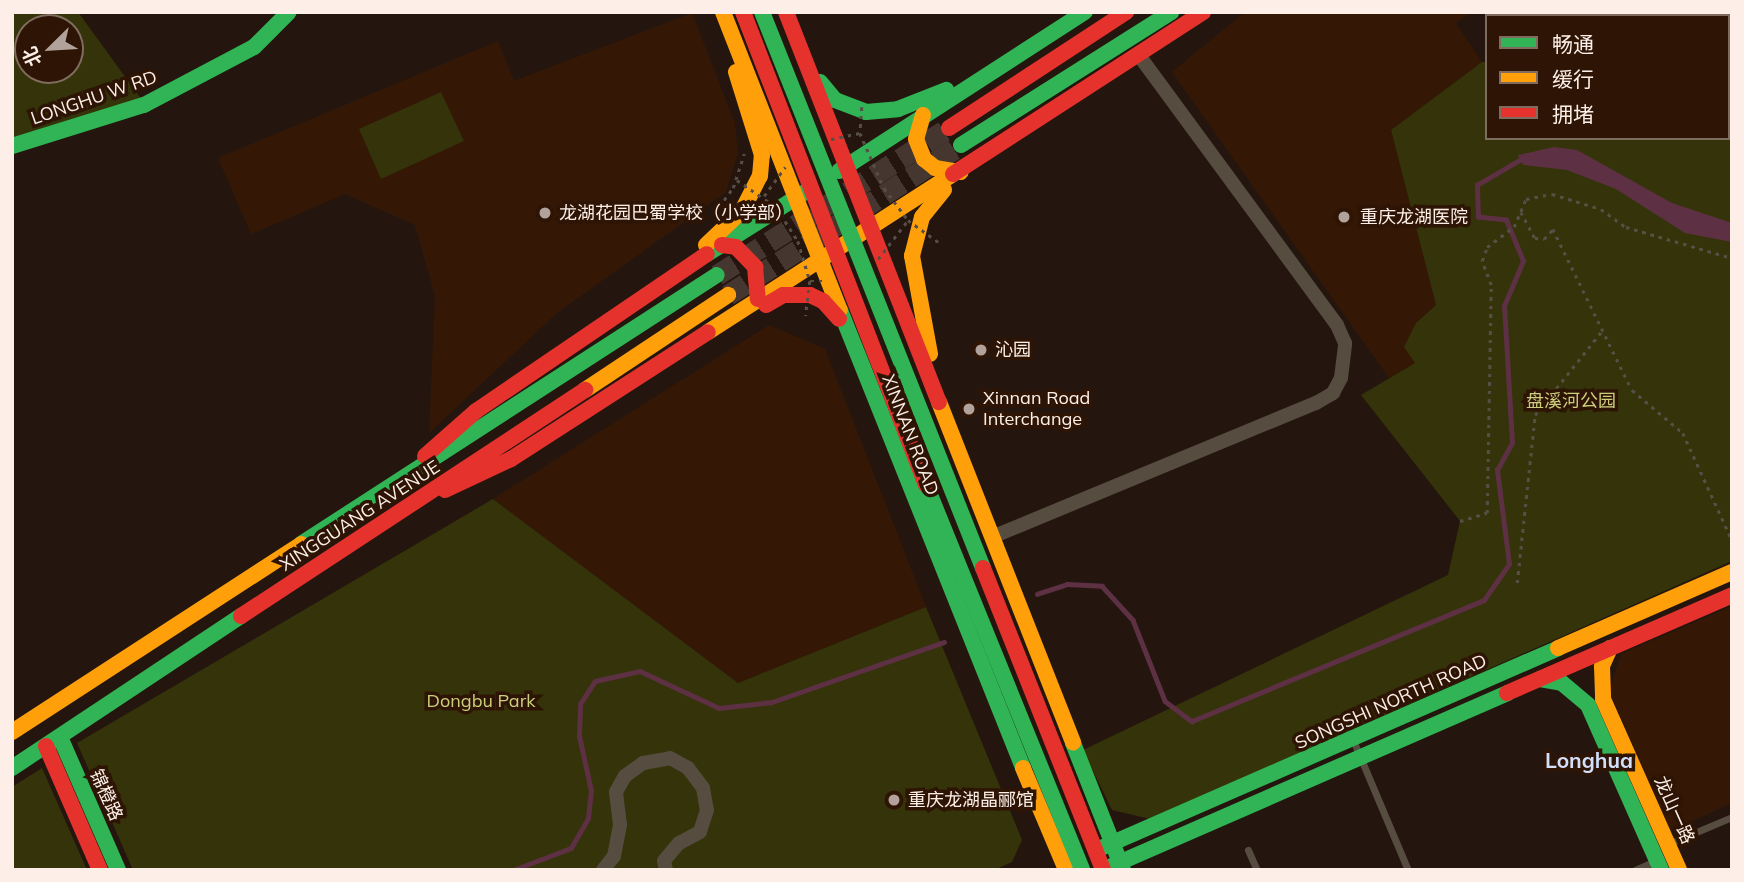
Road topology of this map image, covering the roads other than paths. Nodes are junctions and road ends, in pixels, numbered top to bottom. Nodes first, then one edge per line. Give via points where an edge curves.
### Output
1 (289, 12) edge
2 (743, 12) edge
3 (762, 12) edge
4 (786, 12) edge
5 (1086, 12) edge
6 (1126, 12) edge
7 (1171, 12) edge
8 (1203, 12) edge
9 (726, 19) edge
10 (1139, 55) junction
11 (807, 67) junction
12 (992, 70) junction
13 (923, 115) junction
14 (949, 128) tunnel mouth
15 (961, 145) tunnel mouth
16 (12, 146) edge
17 (848, 165) junction
18 (961, 172) junction
19 (796, 198) junction
20 (872, 228) junction
21 (722, 245) junction
22 (821, 259) junction
23 (674, 275) junction
24 (716, 275) tunnel mouth
25 (727, 295) tunnel mouth
26 (758, 299) junction
27 (699, 337) junction
28 (853, 341) junction
29 (933, 380) junction
30 (394, 484) junction
31 (409, 507) junction
32 (992, 537) junction
33 (1732, 572) edge
34 (1732, 594) edge
35 (1610, 648) junction
36 (1540, 680) junction
37 (12, 732) edge
38 (1353, 740) junction
39 (53, 741) junction
40 (1360, 758) junction
41 (12, 768) edge
42 (1732, 817) edge
43 (1111, 844) junction
44 (1668, 844) junction
45 (1248, 850) dead end
46 (1659, 865) edge
47 (1121, 866) edge
48 (1060, 868) edge
49 (100, 870) edge
50 (118, 870) edge
51 (603, 870) edge
52 (666, 870) edge
53 (1082, 870) edge
54 (1102, 870) edge
55 (1257, 870) edge
56 (1408, 870) edge
57 (1635, 870) edge
58 (1679, 870) edge

1 - 16 main road, LONGHU W RD via 254,47 156,99
2 - 53 main road, XINNAN ROAD, bridge via 894,405
3 - 54 main road, XINNAN ROAD, bridge
4 - 11 main road
5 - 12 main road
6 - 14 main road
7 - 15 main road
8 - 10 main road
9 - 19 main road, XINNAN ROAD
9 - 23 main road via 739,90 762,155 760,176 742,211
10 - 18 main road
10 - 32 street via 1337,325 1345,343 1341,379 1333,393 1317,403
11 - 12 main road via 835,100 850,109 881,113
11 - 17 main road
12 - 13 main road
13 - 17 main road
13 - 18 main road via 916,139 924,159 935,168
17 - 19 main road
17 - 20 main road
18 - 20 main road
18 - 29 main road via 933,202 914,234 915,281 926,321
19 - 21 main road
19 - 22 main road, XINNAN ROAD
20 - 22 main road
20 - 29 main road
21 - 23 main road
21 - 26 main road via 736,247 755,267
22 - 26 main road
22 - 28 main road, XINNAN ROAD
23 - 30 main road via 476,411
24 - 30 main road, XINGGUANG AVENUE
25 - 31 main road, XINGGUANG AVENUE
26 - 27 main road
27 - 28 main road via 797,293 823,301
27 - 31 main road via 511,460
28 - 48 main road, XINNAN ROAD
29 - 32 main road
30 - 37 main road, XINGGUANG AVENUE
31 - 39 main road, XINGGUANG AVENUE
32 - 43 main road
33 - 38 main road, SONGSHI NORTH ROAD
34 - 35 main road
35 - 36 main road
35 - 44 main road, 龙山一路 via 1602,666 1603,699
36 - 40 main road
36 - 46 main road, 龙山一路 via 1562,683 1588,705
38 - 40 lane
38 - 43 main road, SONGSHI NORTH ROAD
39 - 41 main road, XINGGUANG AVENUE
39 - 49 main road, 锦橙路
39 - 50 main road, 锦橙路
40 - 47 main road
40 - 56 lane
42 - 44 lane
43 - 47 main road
43 - 48 main road, SONGSHI NORTH ROAD
44 - 58 main road, 龙山一路
45 - 55 lane
46 - 57 lane
47 - 54 main road
51 - 52 street via 614,856 620,825 616,792 625,776 643,763 670,758 688,768 703,788 707,810 700,832 679,843 664,861

